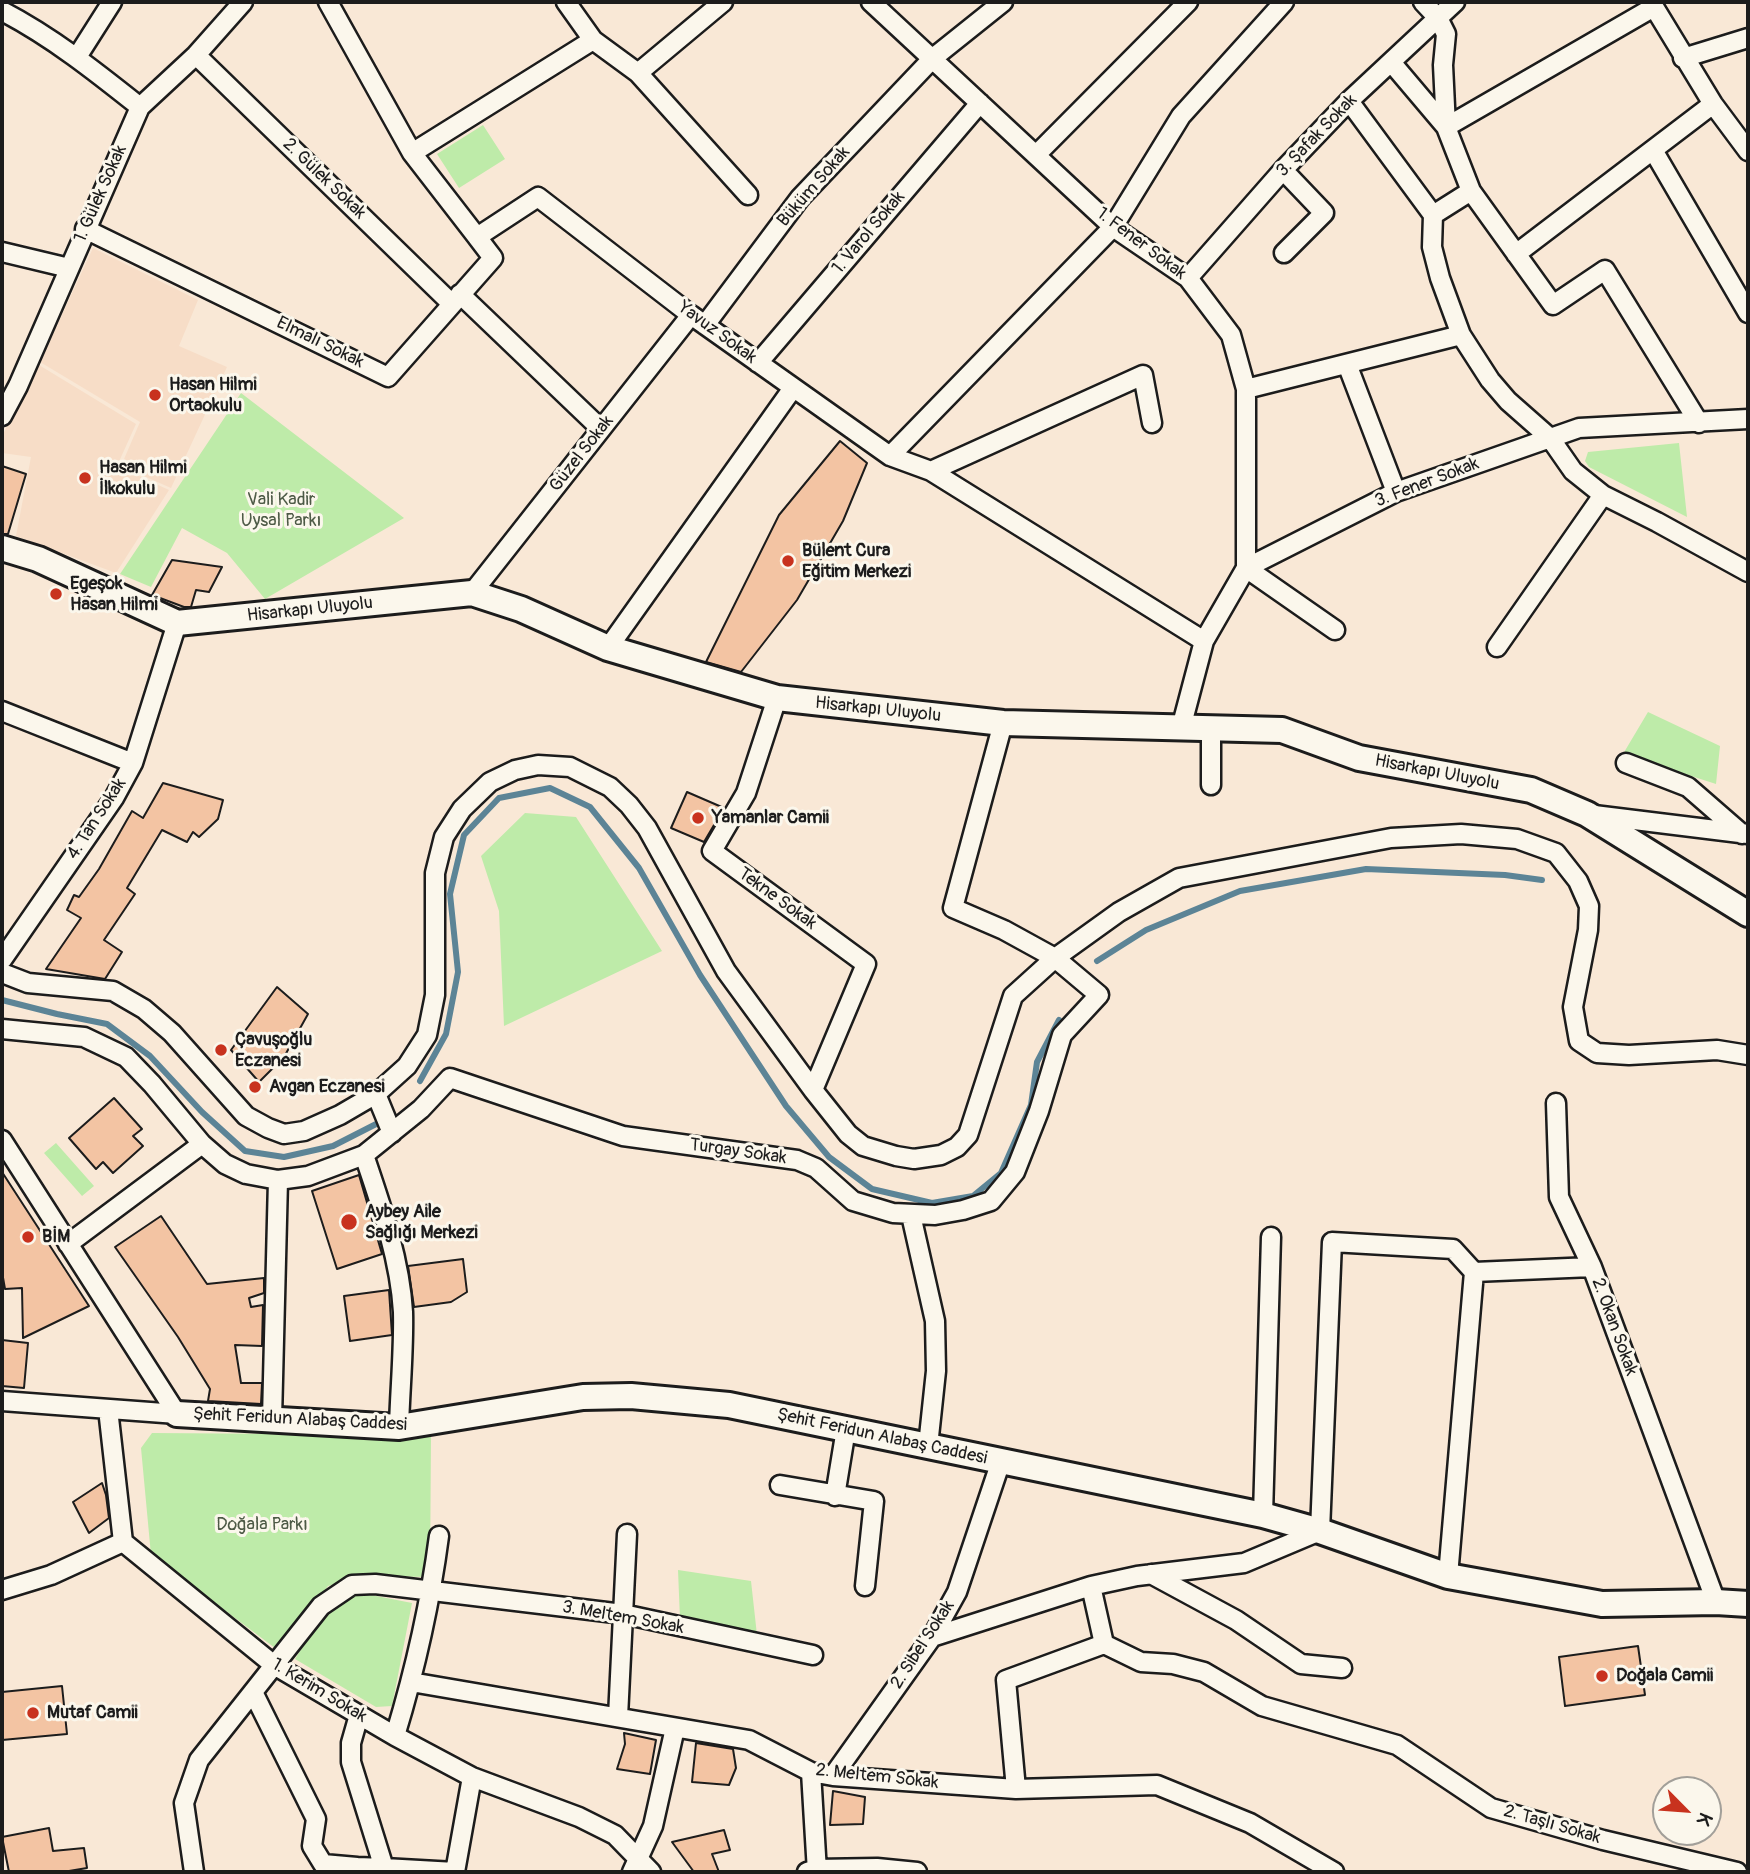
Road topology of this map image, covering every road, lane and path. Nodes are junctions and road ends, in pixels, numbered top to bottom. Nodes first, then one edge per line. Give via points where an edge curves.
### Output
1 (112, 2) edge
2 (243, 2) edge
3 (566, 2) edge
4 (723, 2) edge
5 (871, 2) edge
6 (1003, 2) edge
7 (1188, 2) edge
8 (1284, 2) edge
9 (1423, 2) edge
10 (1455, 2) edge
11 (333, 4) edge
12 (1652, 4) edge
13 (2, 11) edge
14 (1438, 18) junction
15 (1748, 38) edge
16 (593, 40) junction
17 (196, 55) junction
18 (77, 57) junction
19 (933, 58) junction
20 (1683, 58) junction
21 (1391, 62) junction
22 (638, 73) junction
23 (1349, 101) junction
24 (979, 103) junction
25 (1713, 104) junction
26 (140, 107) junction
27 (1446, 127) junction
28 (1653, 150) junction
29 (1748, 151) edge
30 (412, 153) junction
31 (1036, 155) junction
32 (1283, 170) junction
33 (1471, 191) junction
34 (748, 195) dead end
35 (1433, 215) junction
36 (1113, 227) junction
37 (85, 229) junction
38 (477, 237) junction
39 (2, 252) edge
40 (1284, 253) dead end
41 (1516, 254) junction
42 (69, 268) junction
43 (1188, 278) junction
44 (456, 298) junction
45 (1748, 313) edge
46 (698, 320) junction
47 (1461, 335) junction
48 (758, 363) junction
49 (1347, 364) junction
50 (793, 388) junction
51 (1246, 389) junction
52 (2, 416) edge
53 (1748, 419) edge
54 (1152, 423) dead end
55 (1699, 423) junction
56 (601, 429) junction
57 (1550, 438) junction
58 (890, 456) junction
59 (931, 471) junction
60 (1396, 492) junction
61 (1603, 495) junction
62 (2, 548) edge
63 (1246, 568) junction
64 (1748, 572) edge
65 (472, 593) junction
66 (177, 624) junction
67 (1335, 629) dead end
68 (1204, 641) junction
69 (1497, 647) dead end
70 (608, 648) junction
71 (777, 698) junction
72 (2, 711) edge
73 (1003, 723) junction
74 (1181, 728) junction
75 (1211, 729) junction
76 (133, 763) junction
77 (1626, 763) dead end
78 (1211, 785) dead end
79 (1587, 814) junction
80 (1745, 834) edge
81 (1748, 914) edge
82 (1055, 958) junction
83 (2, 960) edge
84 (2, 973) edge
85 (2, 1029) edge
86 (1748, 1055) edge
87 (813, 1090) junction
88 (376, 1094) junction
89 (1556, 1103) dead end
90 (392, 1133) junction
91 (2, 1140) edge
92 (202, 1144) junction
93 (364, 1155) junction
94 (278, 1180) junction
95 (911, 1215) junction
96 (1271, 1237) dead end
97 (68, 1244) junction
98 (1592, 1267) junction
99 (1474, 1272) junction
100 (2, 1401) edge
101 (108, 1409) junction
102 (177, 1414) junction
103 (272, 1419) junction
104 (399, 1427) junction
105 (846, 1429) junction
106 (929, 1446) junction
107 (1001, 1461) junction
108 (780, 1485) dead end
109 (835, 1496) junction
110 (1264, 1515) junction
111 (1320, 1531) junction
112 (626, 1534) dead end
113 (439, 1536) dead end
114 (123, 1542) junction
115 (1151, 1574) junction
116 (1448, 1576) junction
117 (865, 1586) dead end
118 (1091, 1586) junction
119 (2, 1590) edge
120 (432, 1591) junction
121 (1716, 1602) junction
122 (1748, 1604) edge
123 (623, 1614) junction
124 (932, 1637) junction
125 (1104, 1644) junction
126 (813, 1655) dead end
127 (274, 1665) junction
128 (1342, 1668) dead end
129 (411, 1682) junction
130 (253, 1692) junction
131 (359, 1715) junction
132 (618, 1717) junction
133 (675, 1728) junction
134 (395, 1736) junction
135 (811, 1772) junction
136 (833, 1776) junction
137 (472, 1777) junction
138 (1016, 1790) junction
139 (384, 1868) junction
140 (641, 1868) edge
141 (357, 1870) edge
142 (813, 1871) edge
143 (194, 1872) edge
144 (455, 1872) edge
145 (917, 1872) edge
146 (1334, 1872) edge
147 (1737, 1872) edge

1 - 18 street
2 - 17 street, 1. Gülek Sokak
3 - 16 street
4 - 22 street
5 - 19 street, 1. Fener Sokak
6 - 19 street, Büküm Sokak
7 - 31 street
8 - 36 street via 1181,116
9 - 14 street
10 - 14 street, 3. Şafak Sokak
11 - 30 street
12 - 20 street
12 - 27 street
13 - 18 street
14 - 21 street, 3. Şafak Sokak
14 - 27 street via 1446,34
15 - 20 street
16 - 22 street
16 - 30 street
17 - 26 street, 1. Gülek Sokak
17 - 44 street, 2. Gülek Sokak
18 - 26 street
19 - 24 street, 1. Fener Sokak
19 - 46 street, Büküm Sokak via 800,198
20 - 25 street
21 - 23 street, 3. Şafak Sokak
21 - 27 street
22 - 34 street
23 - 32 street, 3. Şafak Sokak
23 - 35 street
24 - 31 street, 1. Fener Sokak
24 - 48 street, 1. Varol Sokak
25 - 28 street
25 - 29 street
26 - 37 street, 1. Gülek Sokak
27 - 33 street
28 - 41 street
28 - 45 street
30 - 38 street
31 - 36 street, 1. Fener Sokak
32 - 40 street via 1324,213
32 - 43 street, 3. Şafak Sokak
33 - 35 street
33 - 41 street
35 - 47 street via 1432,247
36 - 43 street, 1. Fener Sokak
36 - 58 street
37 - 42 street, 1. Gülek Sokak
37 - 44 street, Elmalı Sokak via 388,377
38 - 44 street, Elmalı Sokak via 493,258
38 - 46 street, Yavuz Sokak via 538,197
39 - 42 street
41 - 55 street via 1553,305 1605,270
42 - 52 street, 1. Gülek Sokak
43 - 51 street, 1. Fener Sokak via 1231,335
44 - 56 street, 2. Gülek Sokak
46 - 48 street, Yavuz Sokak
46 - 56 street, Güzel Sokak
47 - 49 street
47 - 57 street via 1507,401
48 - 50 street, Yavuz Sokak
49 - 51 street
49 - 60 street
50 - 58 street, Yavuz Sokak
50 - 70 street
51 - 63 street, 1. Fener Sokak
53 - 55 street, 3. Fener Sokak
54 - 59 street via 1143,375
55 - 57 street, 3. Fener Sokak via 1579,428
56 - 65 street, Güzel Sokak
57 - 60 street, 3. Fener Sokak
57 - 61 street via 1573,471
58 - 59 street, Yavuz Sokak
59 - 68 street, Yavuz Sokak
60 - 63 street, 3. Fener Sokak
61 - 64 street
61 - 69 street
62 - 66 street via 37,559
63 - 67 street
63 - 68 street
65 - 66 street, Hisarkapı Uluyolu
65 - 70 street, Hisarkapı Uluyolu via 522,608
66 - 76 street, 4. Tan Sokak
68 - 74 street
70 - 71 street, Hisarkapı Uluyolu
71 - 73 street, Hisarkapı Uluyolu
71 - 87 street, Tekne Sokak via 746,793 712,851 866,964
72 - 76 street
73 - 74 street, Hisarkapı Uluyolu
73 - 82 street via 953,908
74 - 75 street, Hisarkapı Uluyolu
75 - 78 street
75 - 79 street, Hisarkapı Uluyolu via 1282,730 1359,758 1531,790
76 - 83 street, 4. Tan Sokak via 114,798
77 - 80 street via 1688,787
79 - 80 street
79 - 81 street, Hisarkapı Uluyolu
82 - 86 street via 1119,912 1179,878 1391,838 1461,834 1517,839 1556,853 1578,881 1589,906 1573,1007 1579,1041 1597,1053 1717,1051
82 - 87 street via 1013,996 968,1135 957,1147 941,1155 914,1158 863,1146
82 - 95 street, Turgay Sokak via 1099,995 1062,1035 1015,1172 991,1201 935,1215
84 - 88 street via 29,983 113,991 172,1033 246,1116 284,1134 304,1131
85 - 92 street via 84,1037 126,1057
87 - 88 street via 726,971 647,828 629,805 591,776 570,767 538,765 490,782 462,809 444,837 435,873 435,995 427,1035 407,1066
88 - 90 street
89 - 98 street via 1559,1197
90 - 93 street
90 - 95 street, Turgay Sokak via 450,1078 623,1136 797,1160 816,1168 853,1201
91 - 97 street
92 - 94 street via 225,1164 246,1174
92 - 97 street
93 - 94 street via 308,1176
93 - 104 street via 395,1259 402,1311
94 - 103 street
95 - 106 street via 934,1321 936,1371
96 - 110 street
97 - 102 street
98 - 99 street, 2. Okan Sokak
98 - 121 street, 2. Okan Sokak
99 - 111 street via 1453,1249 1332,1242
99 - 116 street
100 - 101 street, Şehit Feridun Alabaş Caddesi
101 - 102 street, Şehit Feridun Alabaş Caddesi
101 - 114 street
102 - 103 street, Şehit Feridun Alabaş Caddesi
103 - 104 street, Şehit Feridun Alabaş Caddesi
104 - 105 street, Şehit Feridun Alabaş Caddesi via 583,1397 631,1396 729,1405
105 - 106 street, Şehit Feridun Alabaş Caddesi
105 - 109 street
106 - 107 street, Şehit Feridun Alabaş Caddesi
107 - 110 street, Şehit Feridun Alabaş Caddesi
107 - 124 street, 2. Sibel Sokak via 957,1592
108 - 109 street
109 - 117 street via 874,1501
110 - 111 street, Şehit Feridun Alabaş Caddesi
111 - 115 street via 1244,1563
111 - 116 street, Şehit Feridun Alabaş Caddesi
112 - 123 street
113 - 120 street
114 - 119 street via 51,1575
114 - 127 street, 1. Kerim Sokak
115 - 118 street
115 - 128 street via 1236,1620 1301,1664
116 - 121 street, Şehit Feridun Alabaş Caddesi via 1602,1604
118 - 124 street
118 - 125 street
120 - 123 street, 3. Meltem Sokak
120 - 127 street, 3. Meltem Sokak via 352,1585 321,1606
120 - 129 street
121 - 122 street, Şehit Feridun Alabaş Caddesi
123 - 126 street, 3. Meltem Sokak
123 - 132 street
124 - 136 street, 2. Sibel Sokak
125 - 138 street via 1006,1680
125 - 147 street, 2. Taşlı Sokak via 1142,1662 1205,1672 1262,1706 1397,1745 1491,1808
127 - 130 street, 3. Meltem Sokak
127 - 131 street, 1. Kerim Sokak
129 - 132 street, 2. Meltem Sokak
129 - 134 street
130 - 141 street via 316,1818 312,1846 323,1864
130 - 143 street, 3. Meltem Sokak via 200,1760 184,1803
131 - 134 street, 1. Kerim Sokak
131 - 139 street via 351,1762
132 - 133 street, 2. Meltem Sokak
133 - 135 street, 2. Meltem Sokak via 749,1740
133 - 140 street
134 - 137 street, 1. Kerim Sokak
135 - 136 street, 2. Meltem Sokak
135 - 142 street
136 - 138 street, 2. Meltem Sokak
137 - 140 street, 1. Kerim Sokak via 615,1835
137 - 144 street
138 - 146 street, 2. Meltem Sokak via 1157,1785 1250,1823
139 - 141 street
139 - 144 street
142 - 145 street via 877,1868

